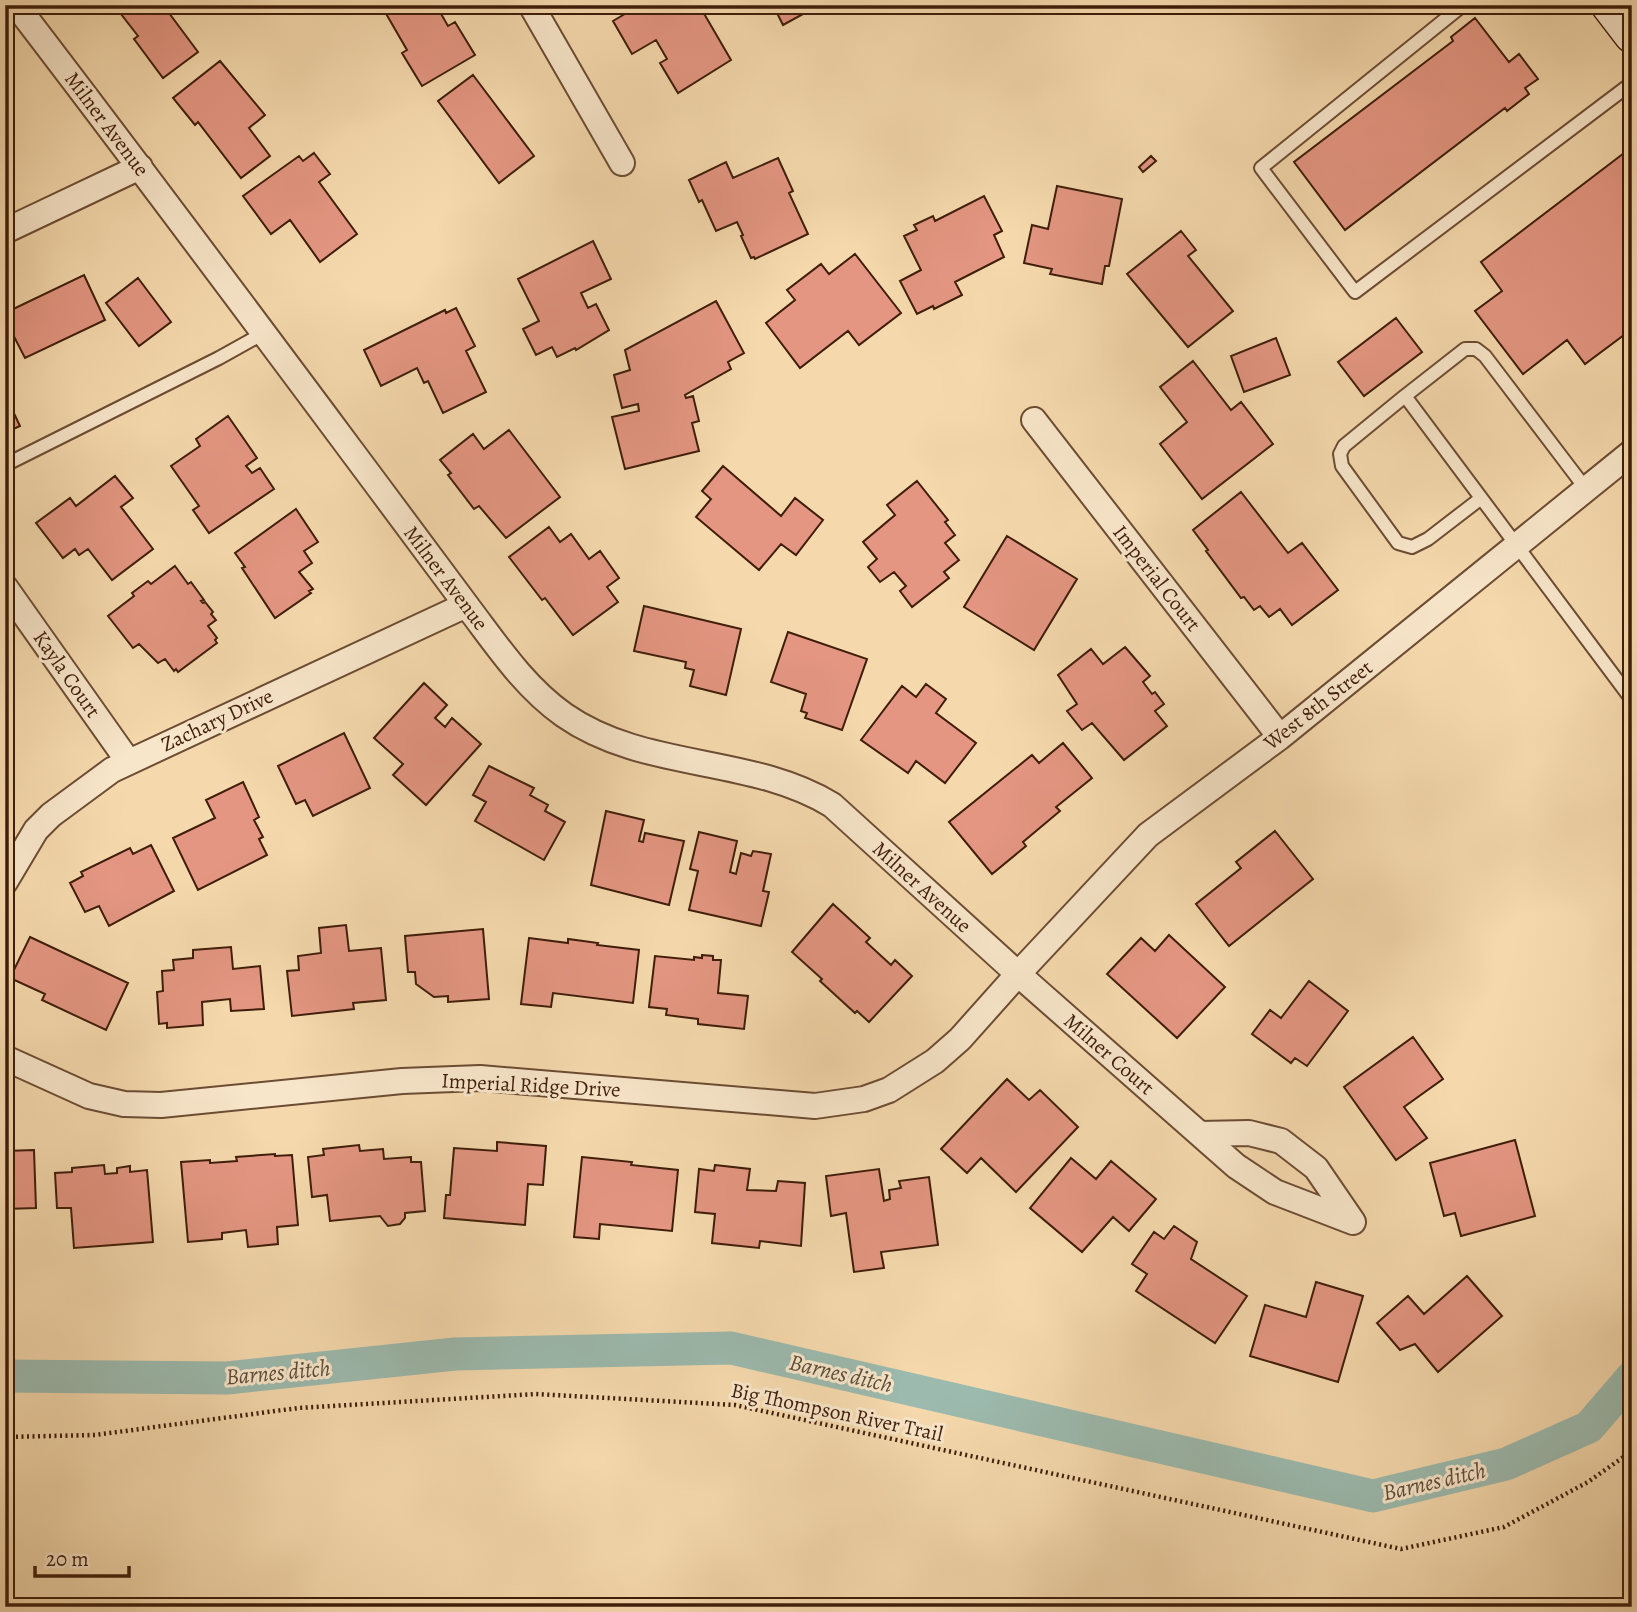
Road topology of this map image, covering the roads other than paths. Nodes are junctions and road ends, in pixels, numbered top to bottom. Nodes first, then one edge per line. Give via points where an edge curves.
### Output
1 (16, 5) edge
2 (531, 5) edge
3 (1463, 5) edge
4 (1609, 5) edge
5 (1632, 35) edge
6 (1632, 83) edge
7 (622, 163) dead end
8 (140, 167) junction
9 (5, 231) edge
10 (264, 333) junction
11 (1405, 396) junction
12 (1034, 420) dead end
13 (1632, 452) edge
14 (5, 466) edge
15 (1586, 489) junction
16 (1480, 499) junction
17 (1515, 547) junction
18 (5, 587) edge
19 (466, 605) junction
20 (1632, 700) edge
21 (1280, 737) junction
22 (128, 761) junction
23 (5, 882) edge
24 (1018, 974) junction
25 (5, 1058) edge
26 (1200, 1134) junction

1 - 8 street, Milner Avenue
2 - 7 street
3 - 6 lane via 1261,168 1355,292
4 - 5 main road
8 - 9 street
8 - 10 street, Milner Avenue
10 - 14 lane
10 - 19 street, Milner Avenue
11 - 15 lane via 1465,349 1476,349
11 - 16 lane
11 - 16 lane via 1343,446 1340,454 1342,466 1398,543 1412,547 1428,539
12 - 21 street, Imperial Court
13 - 15 street, West 8th Street
15 - 17 street, West 8th Street
16 - 17 lane
17 - 20 lane
17 - 21 street, West 8th Street
18 - 22 street, Kayla Court
19 - 22 street, Zachary Drive
19 - 24 street, Milner Avenue via 531,687 585,729 636,749 746,771 808,790 832,805
21 - 24 street, West 8th Street via 1147,835
22 - 23 street, Zachary Drive via 36,830
24 - 25 street, Imperial Ridge Drive via 960,1039 913,1076 864,1099 815,1106 480,1078 402,1081 161,1105 124,1104 89,1096
24 - 26 street, Milner Court
26 - 26 street, Milner Court via 1275,1192 1353,1222 1316,1168 1281,1142 1250,1133

